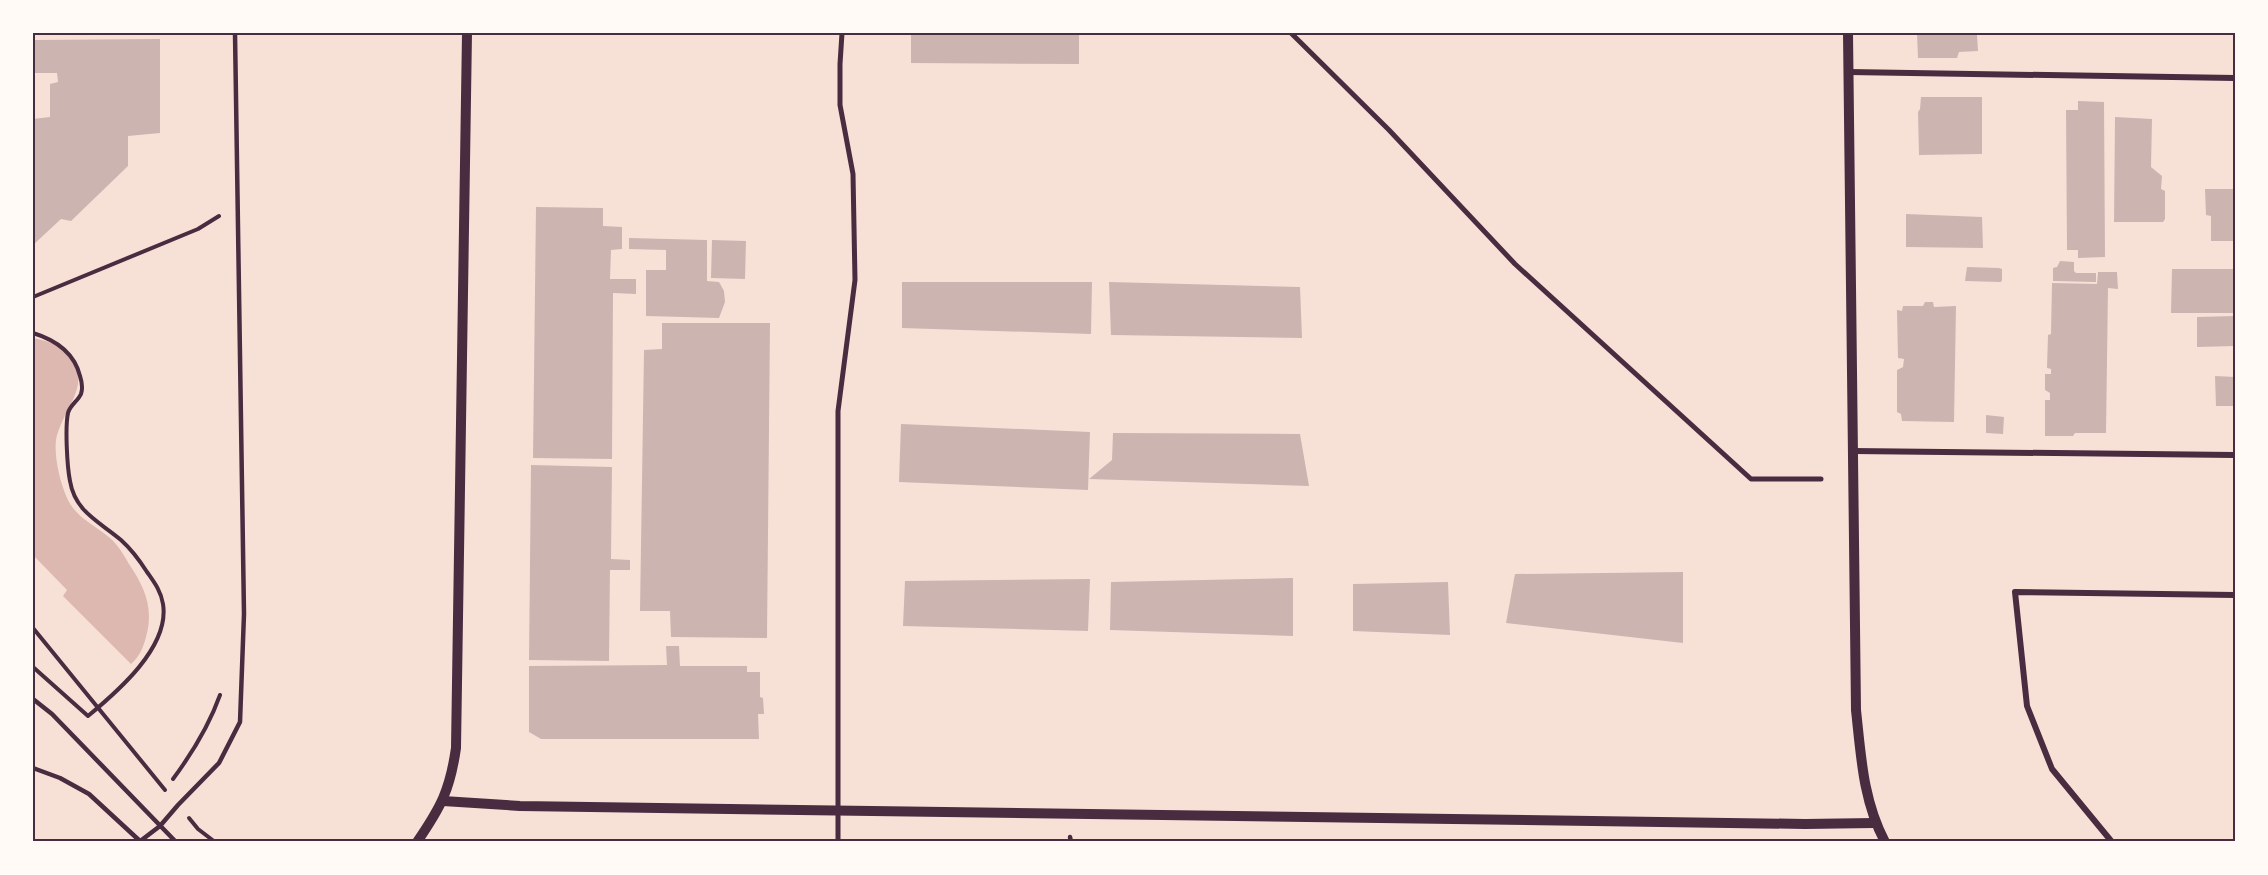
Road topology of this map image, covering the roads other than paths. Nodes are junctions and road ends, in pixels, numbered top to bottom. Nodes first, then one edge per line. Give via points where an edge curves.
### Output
1 (235, 33) edge
2 (467, 33) edge
3 (842, 33) edge
4 (1291, 33) edge
5 (1848, 33) edge
6 (1849, 72) junction
7 (2235, 78) edge
8 (1852, 451) junction
9 (2235, 454) edge
10 (1821, 479) dead end
11 (2235, 595) edge
12 (33, 699) edge
13 (33, 768) edge
14 (443, 801) junction
15 (838, 810) junction
16 (1874, 823) junction
17 (160, 826) junction
18 (140, 842) edge
19 (176, 842) edge
20 (417, 842) edge
21 (838, 842) edge
22 (1885, 842) edge
23 (2112, 842) edge

1 - 17 lane via 244,614 240,722 219,763
2 - 14 street via 456,748
3 - 15 street via 840,105 854,174 855,280 838,411
4 - 10 street via 1515,264 1751,479
5 - 6 street
6 - 7 street
6 - 8 street
8 - 9 street
8 - 16 street via 1856,710
11 - 23 street via 2015,592 2027,706 2052,769
12 - 17 lane
13 - 18 lane via 89,794
14 - 15 street via 520,806
14 - 20 street
15 - 16 street
15 - 21 street
16 - 22 street
17 - 18 lane
17 - 19 lane

